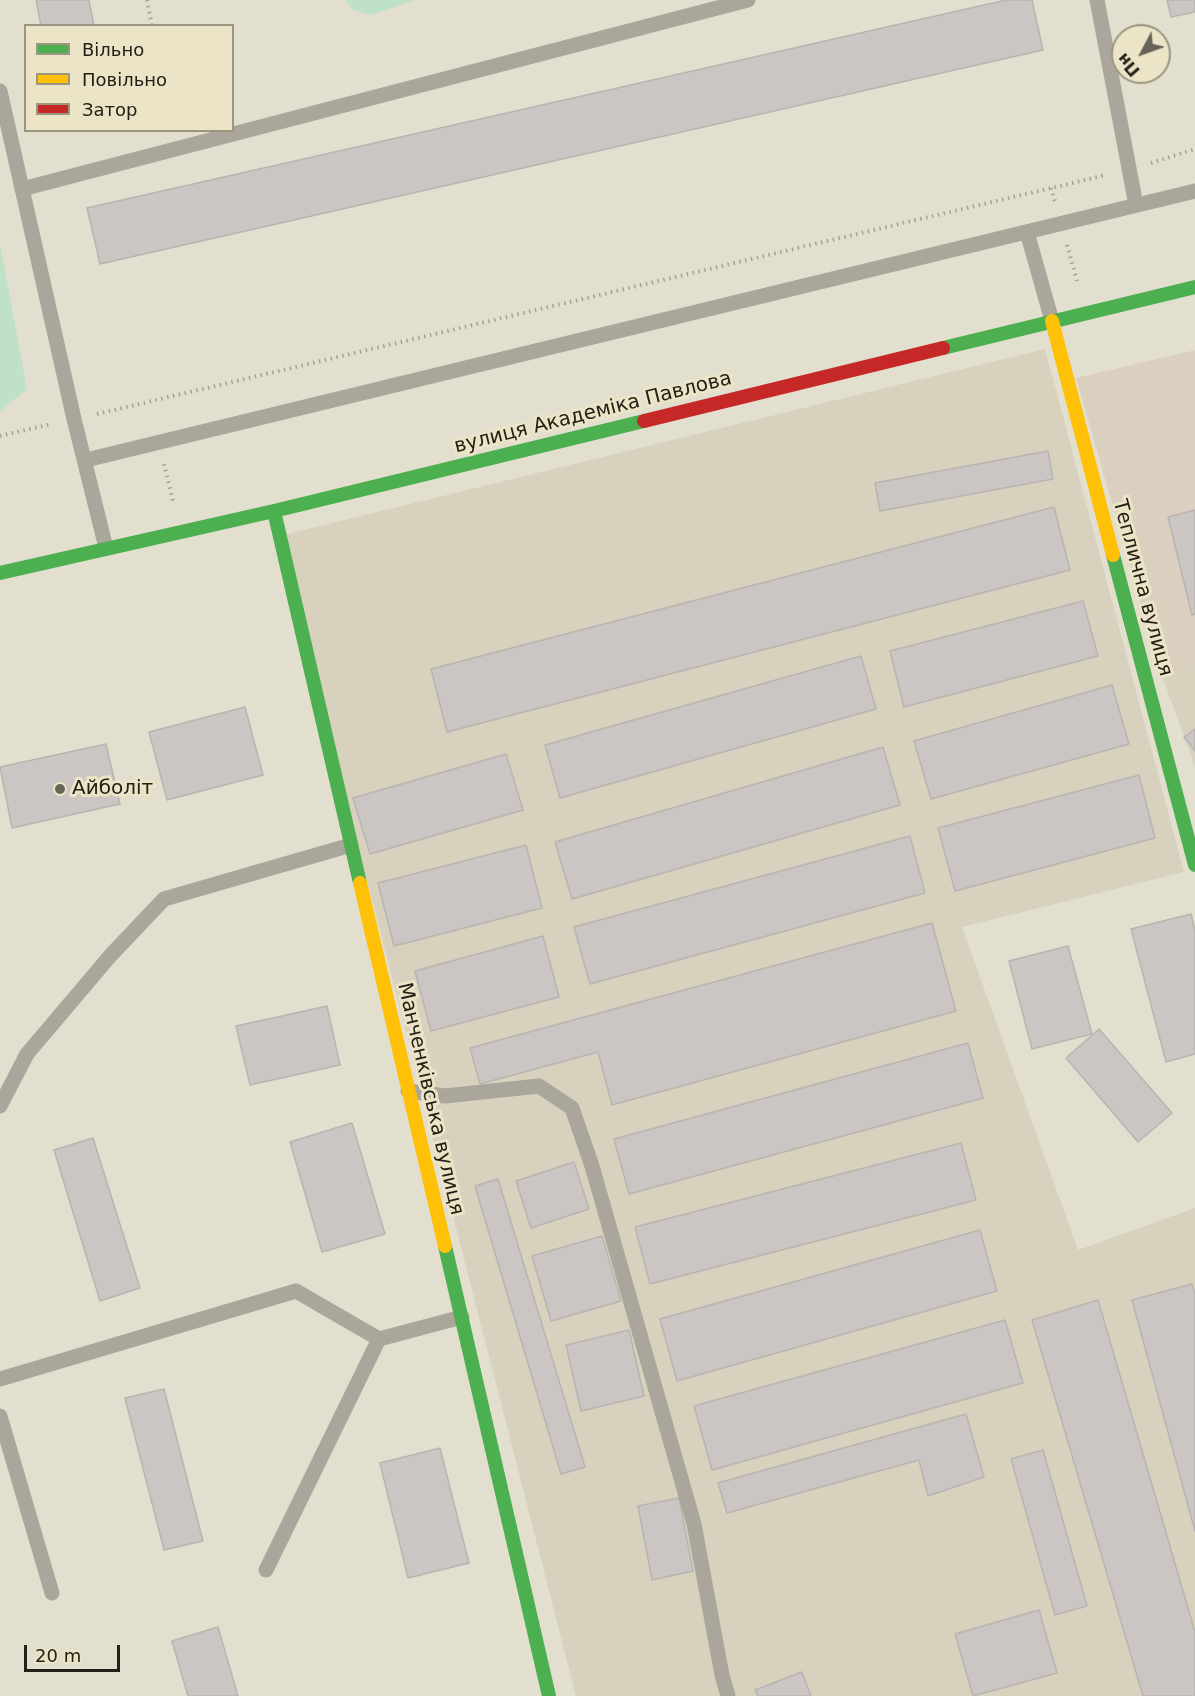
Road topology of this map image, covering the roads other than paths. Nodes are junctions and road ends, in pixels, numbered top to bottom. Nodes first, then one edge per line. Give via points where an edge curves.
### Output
1 (748, 0) edge
2 (1097, 0) edge
3 (0, 91) edge
4 (22, 189) junction
5 (1195, 191) edge
6 (1136, 205) junction
7 (1027, 232) junction
8 (1195, 287) edge
9 (1052, 321) junction
10 (86, 460) junction
11 (274, 511) junction
12 (106, 548) junction
13 (0, 573) edge
14 (351, 845) junction
15 (1195, 865) edge
16 (408, 1091) junction
17 (0, 1106) edge
18 (462, 1317) junction
19 (380, 1339) junction
20 (0, 1379) edge
21 (0, 1416) edge
22 (266, 1570) dead end
23 (52, 1593) dead end
24 (549, 1696) edge
25 (728, 1696) edge

1 - 4 lane
2 - 6 lane
3 - 4 lane
4 - 10 lane
5 - 6 lane
6 - 7 lane
7 - 9 lane
7 - 10 lane
8 - 9 street, вулиця Академіка Павлова
9 - 11 street, вулиця Академіка Павлова
9 - 15 street, Теплична вулиця
10 - 12 lane
11 - 12 street, вулиця Академіка Павлова
11 - 14 street, Манченківська вулиця
12 - 13 street, вулиця Академіка Павлова
14 - 16 street, Манченківська вулиця
14 - 17 lane via 164,898 27,1054
16 - 18 street, Манченківська вулиця
16 - 25 lane via 445,1096 539,1086 572,1108 694,1524
18 - 19 lane
18 - 24 street, Манченківська вулиця
19 - 20 lane via 296,1291
19 - 22 lane
21 - 23 lane

